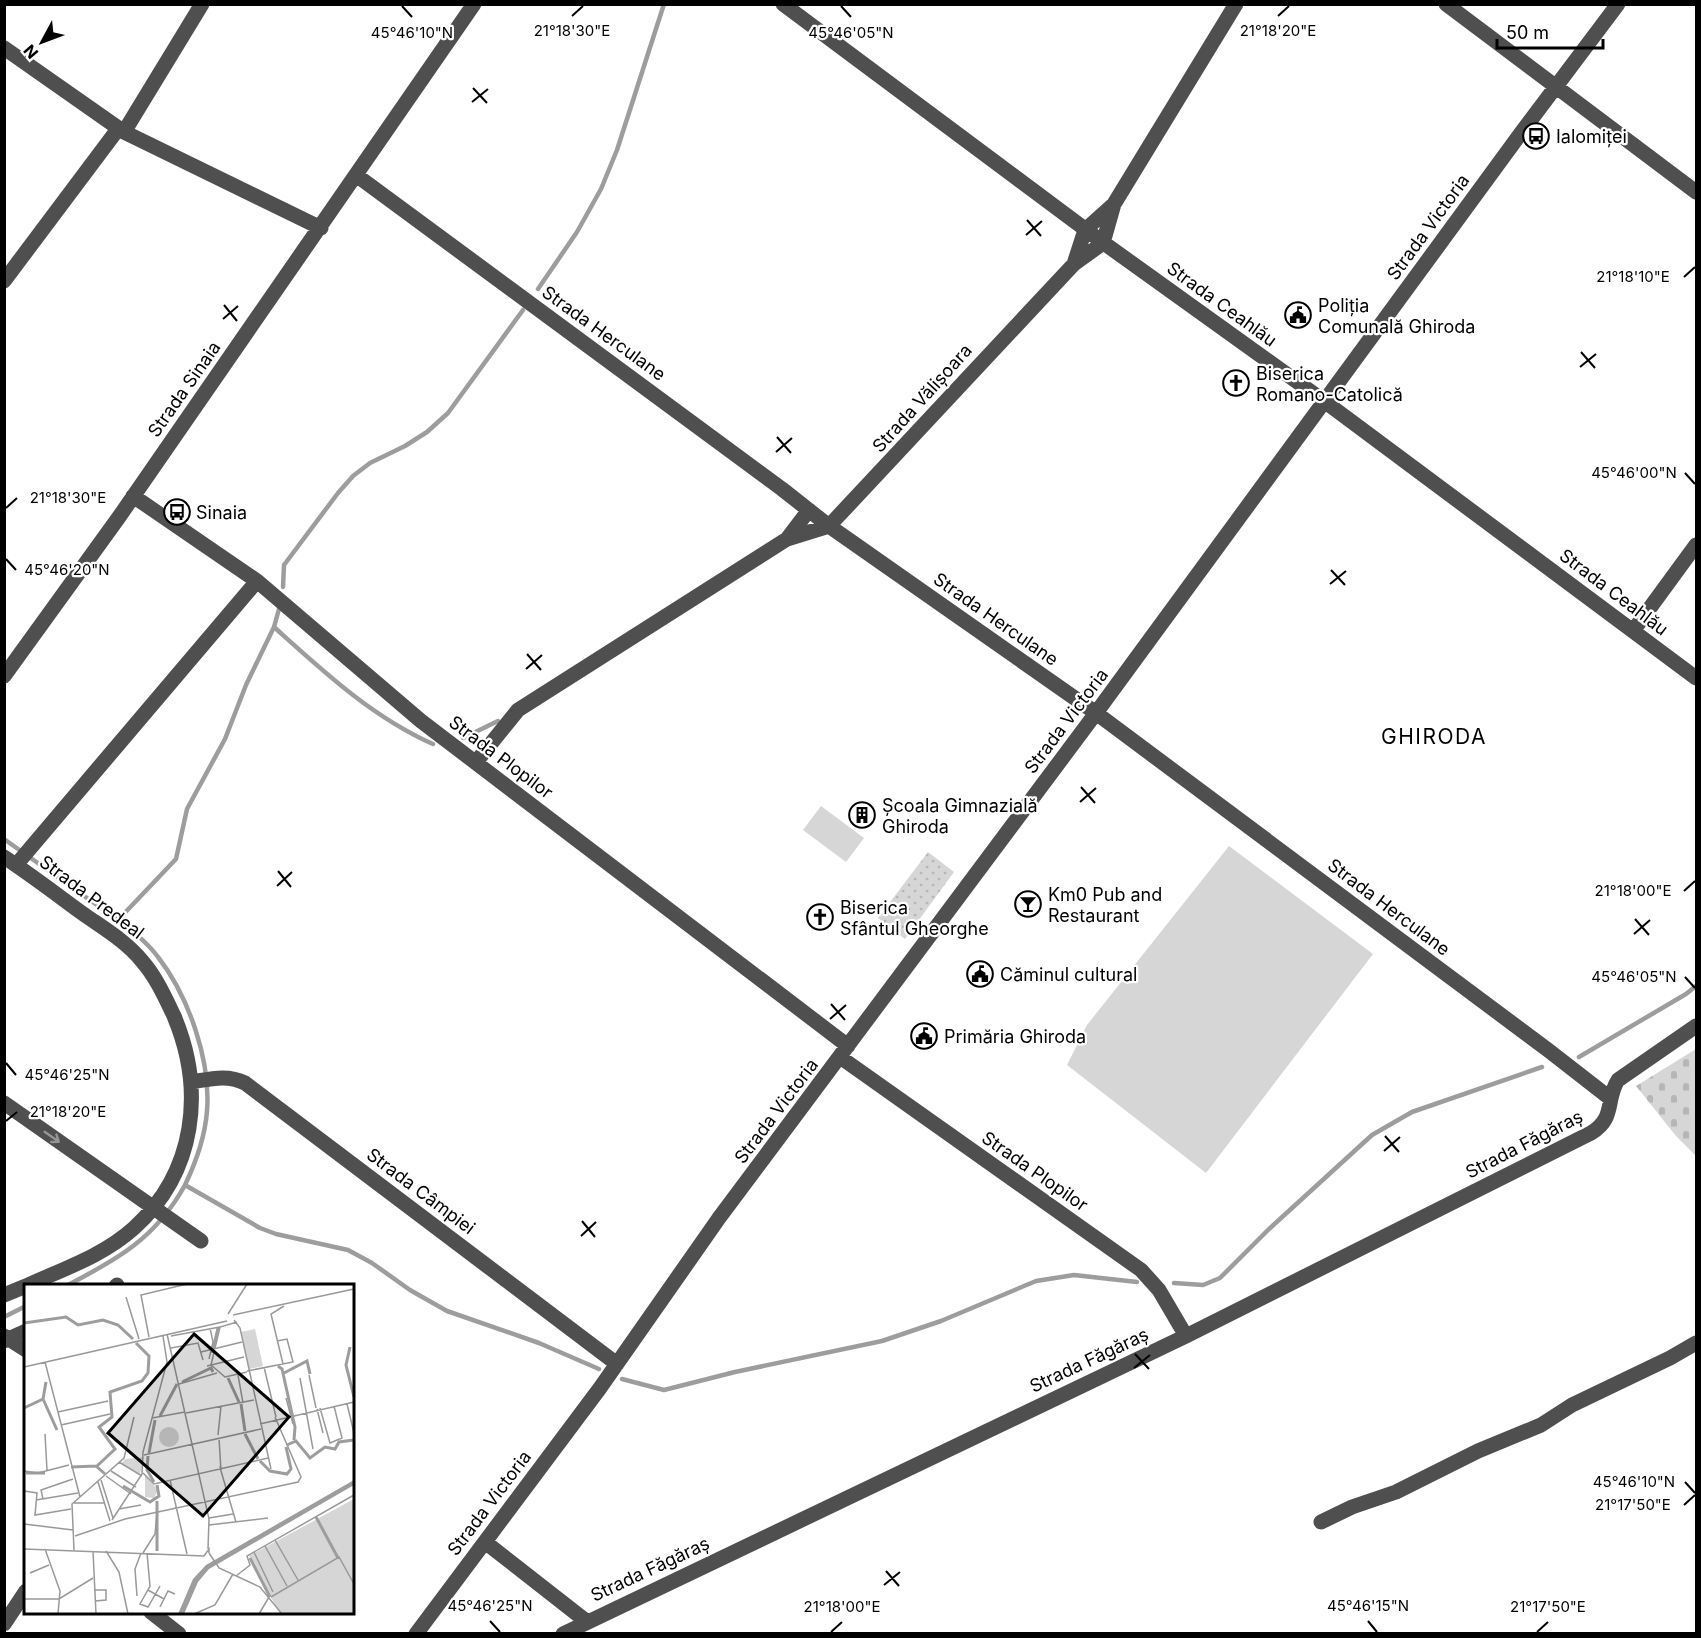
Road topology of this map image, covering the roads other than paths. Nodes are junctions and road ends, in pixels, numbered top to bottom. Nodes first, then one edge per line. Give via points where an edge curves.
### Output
1 (202, 4) edge
2 (474, 4) edge
3 (783, 4) edge
4 (1236, 4) edge
5 (1446, 4) edge
6 (1618, 4) edge
7 (4, 48) edge
8 (1556, 87) junction
9 (121, 131) junction
10 (356, 175) junction
11 (1696, 192) edge
12 (1114, 204) junction
13 (321, 228) junction
14 (1094, 236) junction
15 (4, 281) edge
16 (1324, 401) junction
17 (133, 496) junction
18 (819, 518) junction
19 (787, 539) junction
20 (1696, 545) edge
21 (257, 581) junction
22 (1633, 631) junction
23 (4, 676) edge
24 (1696, 678) edge
25 (1096, 713) junction
26 (476, 762) junction
27 (13, 861) edge
28 (1696, 1026) edge
29 (844, 1051) junction
30 (201, 1080) junction
31 (1611, 1099) junction
32 (4, 1103) edge
33 (162, 1214) junction
34 (201, 1241) dead end
35 (30, 1284) edge
36 (24, 1287) edge
37 (4, 1295) edge
38 (24, 1332) edge
39 (1186, 1336) junction
40 (6, 1338) edge
41 (1696, 1343) edge
42 (24, 1349) edge
43 (617, 1364) junction
44 (1321, 1522) dead end
45 (485, 1542) junction
46 (24, 1594) edge
47 (154, 1614) edge
48 (586, 1621) junction
49 (4, 1624) edge
50 (179, 1634) edge
51 (416, 1634) edge
52 (563, 1634) edge

1 - 9 street
2 - 10 street, Strada Sinaia
3 - 14 street, Strada Ceahlău
4 - 12 street, Strada Vălișoara
5 - 8 street
6 - 8 street, Strada Victoria
7 - 9 street
8 - 11 street
8 - 16 street, Strada Victoria
9 - 13 street
9 - 15 street
10 - 13 street, Strada Sinaia
10 - 18 street, Strada Herculane
12 - 14 street, Strada Vălișoara
12 - 14 street, Strada Vălișoara
13 - 17 street, Strada Sinaia
14 - 16 street, Strada Ceahlău
14 - 18 street, Strada Vălișoara via 1074,264
16 - 22 street, Strada Ceahlău
16 - 25 street, Strada Victoria
17 - 21 street, Strada Plopilor
17 - 23 street, Strada Sinaia
18 - 19 street, Strada Vălișoara
18 - 19 street, Strada Vălișoara
18 - 25 street, Strada Herculane
19 - 26 street, Strada Vălișoara via 518,710
20 - 22 street
21 - 26 street, Strada Plopilor via 421,721
21 - 27 street via 32,846
22 - 24 street, Strada Ceahlău
25 - 29 street, Strada Victoria
25 - 31 street, Strada Herculane
26 - 29 street, Strada Plopilor
27 - 30 street, Strada Predeal via 120,940 147,967 165,997
28 - 31 street, Strada Făgăraș via 1626,1073 1612,1089
29 - 39 street, Strada Plopilor via 1141,1270 1159,1290
29 - 43 street, Strada Victoria via 719,1218
30 - 33 street, Strada Predeal
30 - 43 street, Strada Câmpiei via 232,1078 245,1083
31 - 39 street, Strada Făgăraș via 1606,1119 1591,1133
32 -> 33 street
33 - 34 street
33 - 35 street, Strada Predeal via 105,1249
36 - 37 street, Strada Predeal
38 - 40 street
39 - 48 street, Strada Făgăraș
40 - 42 street
41 - 44 street via 1572,1405 1541,1425
43 - 45 street, Strada Victoria
45 - 48 street
45 - 51 street, Strada Victoria
46 - 49 street
47 - 50 street
48 - 52 street, Strada Făgăraș

